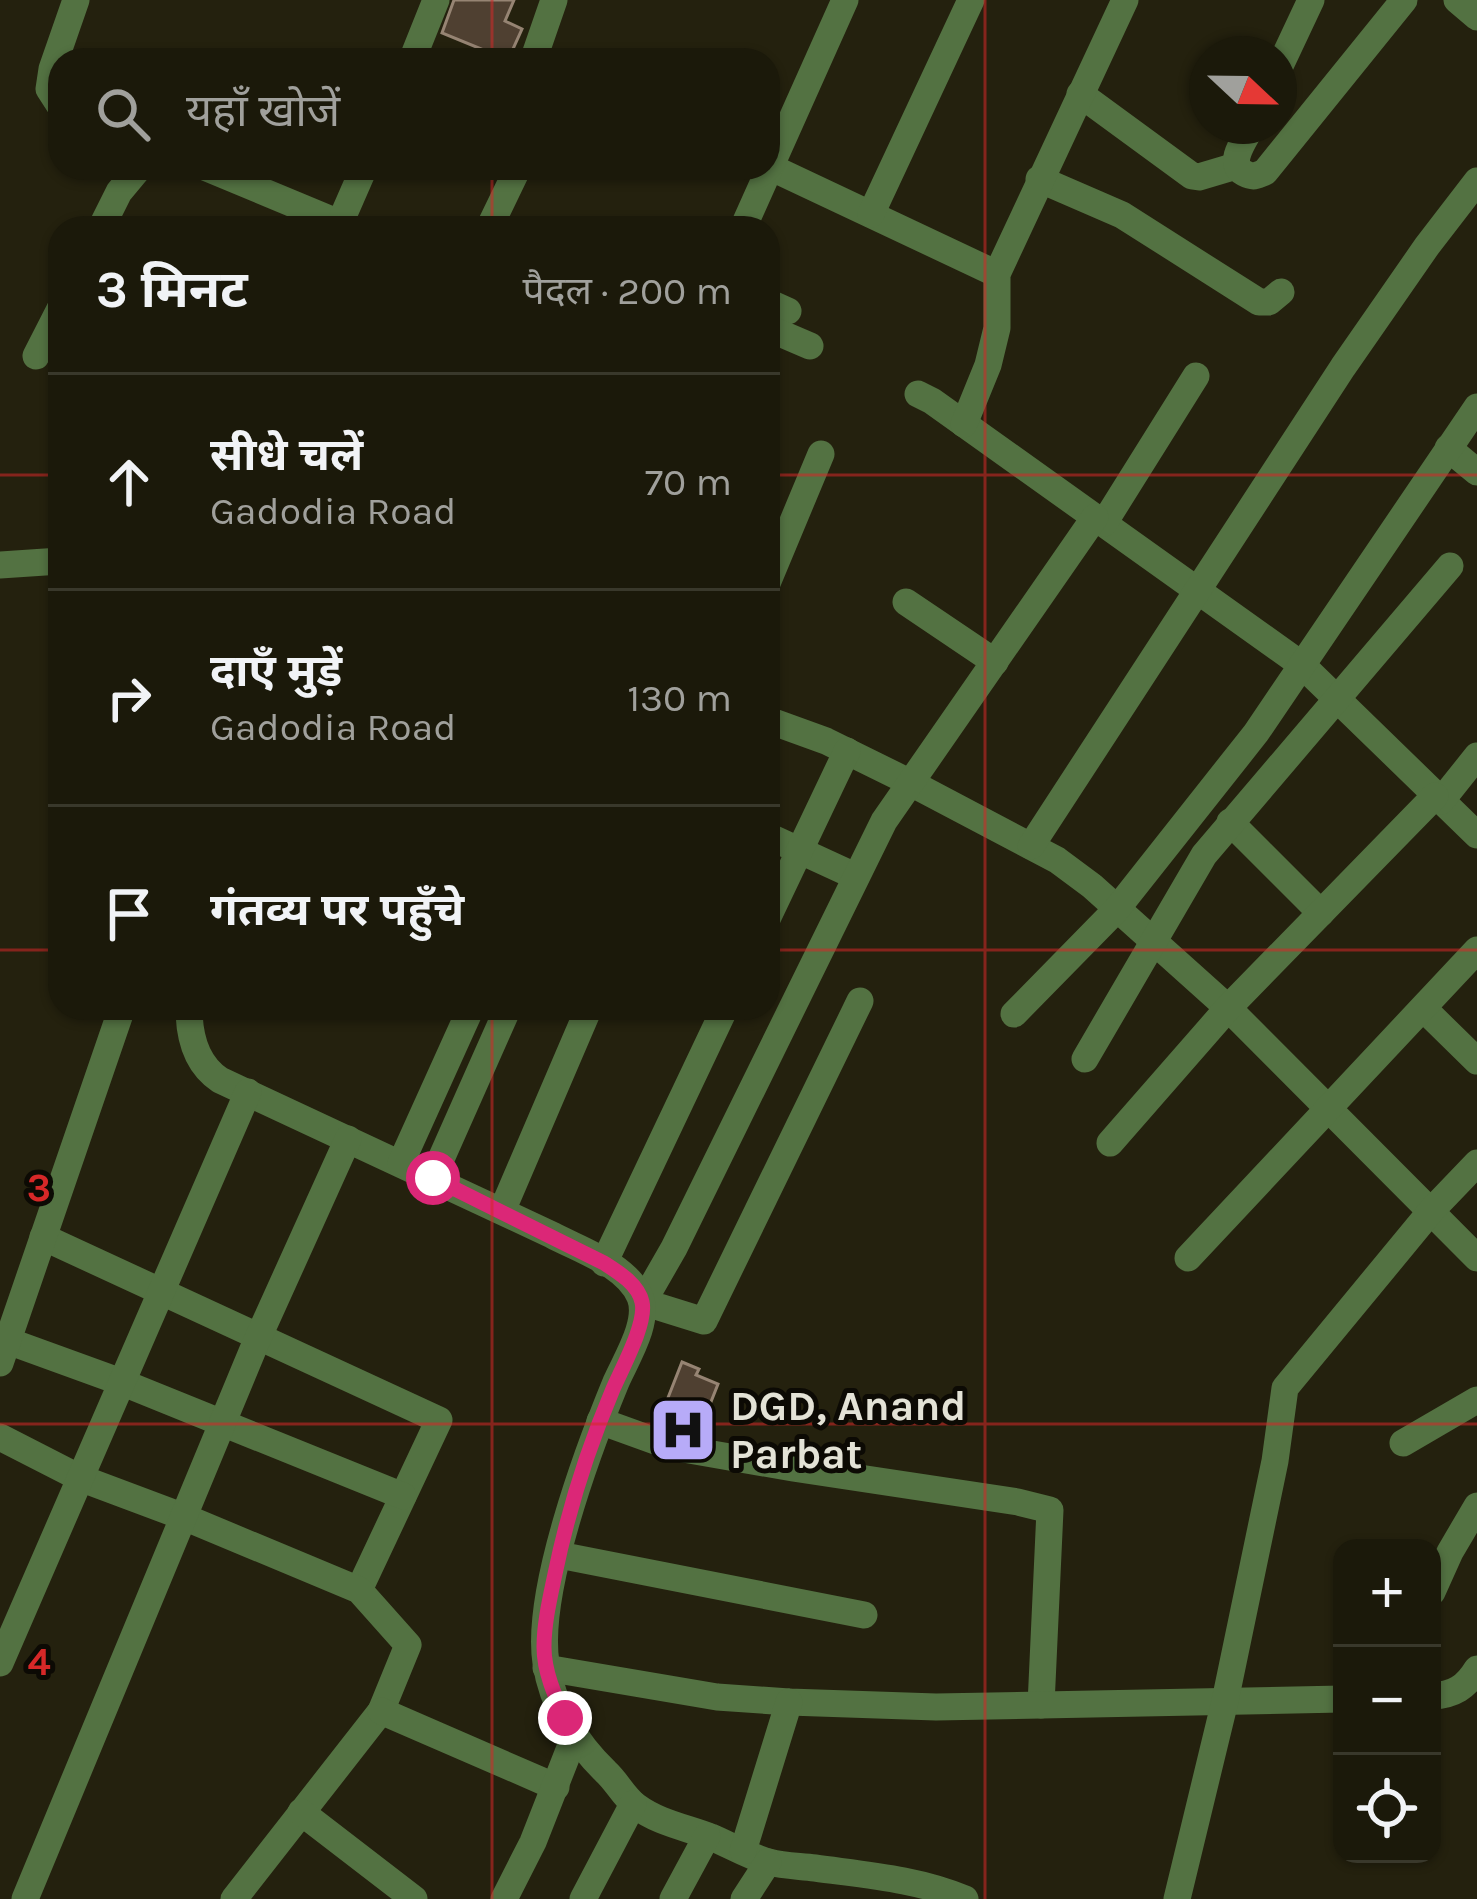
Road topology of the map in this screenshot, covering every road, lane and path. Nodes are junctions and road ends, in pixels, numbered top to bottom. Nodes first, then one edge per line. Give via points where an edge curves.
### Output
1 (76, 0) edge
2 (436, 0) edge
3 (554, 0) edge
4 (845, 0) edge
5 (970, 0) edge
6 (1125, 0) edge
7 (1312, 0) edge
8 (1404, 0) edge
9 (1457, 0) edge
10 (1477, 17) edge
11 (1295, 36) edge
12 (59, 48) edge
13 (417, 48) edge
14 (537, 48) edge
15 (1080, 94) junction
16 (1243, 144) edge
17 (780, 145) edge
18 (1235, 166) junction
19 (780, 172) edge
20 (1039, 179) junction
21 (129, 180) edge
22 (236, 180) edge
23 (360, 180) edge
24 (512, 180) edge
25 (764, 180) edge
26 (1477, 181) edge
27 (872, 214) junction
28 (107, 216) edge
29 (322, 216) edge
30 (349, 216) edge
31 (495, 216) edge
32 (748, 216) edge
33 (997, 274) junction
34 (1281, 292) dead end
35 (780, 318) edge
36 (48, 332) edge
37 (811, 346) dead end
38 (36, 356) dead end
39 (1196, 376) dead end
40 (918, 394) dead end
41 (1477, 406) edge
42 (964, 424) junction
43 (1448, 448) junction
44 (821, 454) dead end
45 (1477, 472) edge
46 (1100, 520) junction
47 (780, 551) edge
48 (48, 562) edge
49 (0, 565) edge
50 (1450, 566) dead end
51 (1199, 591) junction
52 (906, 602) dead end
53 (995, 662) junction
54 (1302, 665) junction
55 (1338, 700) junction
56 (780, 724) edge
57 (848, 751) junction
58 (1477, 756) edge
59 (909, 782) junction
60 (1438, 798) junction
61 (1230, 822) junction
62 (1477, 835) edge
63 (780, 841) edge
64 (1031, 846) junction
65 (800, 850) junction
66 (855, 876) junction
67 (780, 892) edge
68 (1116, 910) junction
69 (1321, 913) junction
70 (1152, 942) junction
71 (1477, 950) edge
72 (860, 1001) dead end
73 (1228, 1008) junction
74 (1424, 1010) junction
75 (1014, 1014) dead end
76 (118, 1020) edge
77 (190, 1020) edge
78 (466, 1020) edge
79 (503, 1020) edge
80 (584, 1020) edge
81 (719, 1020) edge
82 (1085, 1059) dead end
83 (1477, 1061) edge
84 (248, 1092) junction
85 (1328, 1109) junction
86 (348, 1139) junction
87 (1110, 1143) dead end
88 (401, 1163) junction
89 (1477, 1163) edge
90 (433, 1178) junction
91 (502, 1211) junction
92 (1431, 1211) junction
93 (43, 1238) junction
94 (1188, 1258) dead end
95 (1477, 1258) edge
96 (604, 1263) junction
97 (160, 1290) junction
98 (643, 1303) junction
99 (259, 1335) junction
100 (4, 1352) edge
101 (121, 1382) junction
102 (1477, 1400) edge
103 (600, 1421) junction
104 (222, 1424) junction
105 (0, 1437) edge
106 (1403, 1442) dead end
107 (80, 1478) junction
108 (403, 1496) junction
109 (1477, 1506) edge
110 (184, 1516) junction
111 (559, 1555) junction
112 (1441, 1572) edge
113 (358, 1590) junction
114 (864, 1615) dead end
115 (0, 1663) edge
116 (546, 1669) junction
117 (1477, 1669) edge
118 (1449, 1693) edge
119 (1333, 1700) edge
120 (1225, 1701) junction
121 (790, 1702) junction
122 (1041, 1705) junction
123 (381, 1711) junction
124 (575, 1735) junction
125 (556, 1787) junction
126 (633, 1804) junction
127 (302, 1812) junction
128 (706, 1835) junction
129 (756, 1856) junction
130 (887, 1889) edge
131 (25, 1899) edge
132 (234, 1899) edge
133 (414, 1899) edge
134 (504, 1899) edge
135 (583, 1899) edge
136 (674, 1899) edge
137 (744, 1899) edge
138 (965, 1899) edge
139 (1177, 1899) edge

1 - 12 street
2 - 13 street
3 - 14 street
4 - 17 street
5 - 27 street
6 - 15 street
7 - 11 street
8 - 18 street via 1265,172 1249,175
9 - 10 street
15 - 18 street via 1192,176
15 - 20 street
16 - 18 street
19 - 27 street
20 - 33 street
20 - 34 street via 1122,215 1259,302
21 - 28 street
22 - 29 street
23 - 30 street
24 - 31 street
25 - 32 street
26 - 51 street via 1343,367
27 - 33 street
33 - 42 street via 997,328
35 - 37 street
36 - 38 street
39 - 46 street
40 - 42 street
41 - 43 street
42 - 46 street
43 - 45 street
43 - 54 street
44 - 47 street
46 - 51 street
46 - 53 street
48 - 49 street
50 - 55 street
51 - 54 street
51 - 64 street
52 - 53 street
53 - 59 street
54 - 55 street
54 - 68 street
55 - 60 street
55 - 61 street
56 - 57 street
57 - 59 street
57 - 65 street
58 - 60 street
59 - 64 street
59 - 66 street
60 - 62 street
60 - 69 street
61 - 69 street
61 - 70 street
63 - 65 street
64 - 68 street
65 - 66 street
65 - 67 street
66 - 98 street
68 - 70 street
68 - 75 street
69 - 73 street
70 - 73 street
70 - 82 street
71 - 74 street
72 - 98 street via 704,1321
73 - 85 street
73 - 87 street
74 - 83 street
74 - 85 street
76 - 93 street
77 - 84 street via 205,1069
78 - 88 street
79 - 90 street
80 - 91 street
81 - 96 street
84 - 86 street
84 - 97 street
85 - 92 street
85 - 94 street
86 - 88 street
86 - 99 street
88 - 90 street
89 - 92 street
90 - 91 street
91 - 96 street
92 - 95 street
92 - 120 street via 1285,1388
93 - 97 street
93 - 100 street
96 - 98 street
97 - 99 street
97 - 101 street
98 - 103 street
99 - 104 street
99 - 108 street via 439,1420
100 - 101 street
101 - 104 street
101 - 107 street
102 - 106 street
103 - 111 street
103 - 122 street via 671,1447 1050,1510
104 - 108 street
104 - 110 street
105 - 107 street
107 - 110 street
107 - 115 street
108 - 113 street
109 - 112 street
110 - 113 street
110 - 131 street
111 - 114 street
111 - 116 street
113 - 123 street via 408,1645
116 - 121 street
116 - 124 street
117 - 118 street
119 - 120 street
120 - 122 street
120 - 139 street
121 - 122 street
121 - 129 street
123 - 125 street
123 - 127 street
124 - 125 street
124 - 126 street
125 - 134 street
126 - 128 street
126 - 135 street
127 - 132 street
127 - 133 street
128 - 129 street
128 - 136 street
129 - 130 street
129 - 137 street
130 - 138 street via 936,1887

